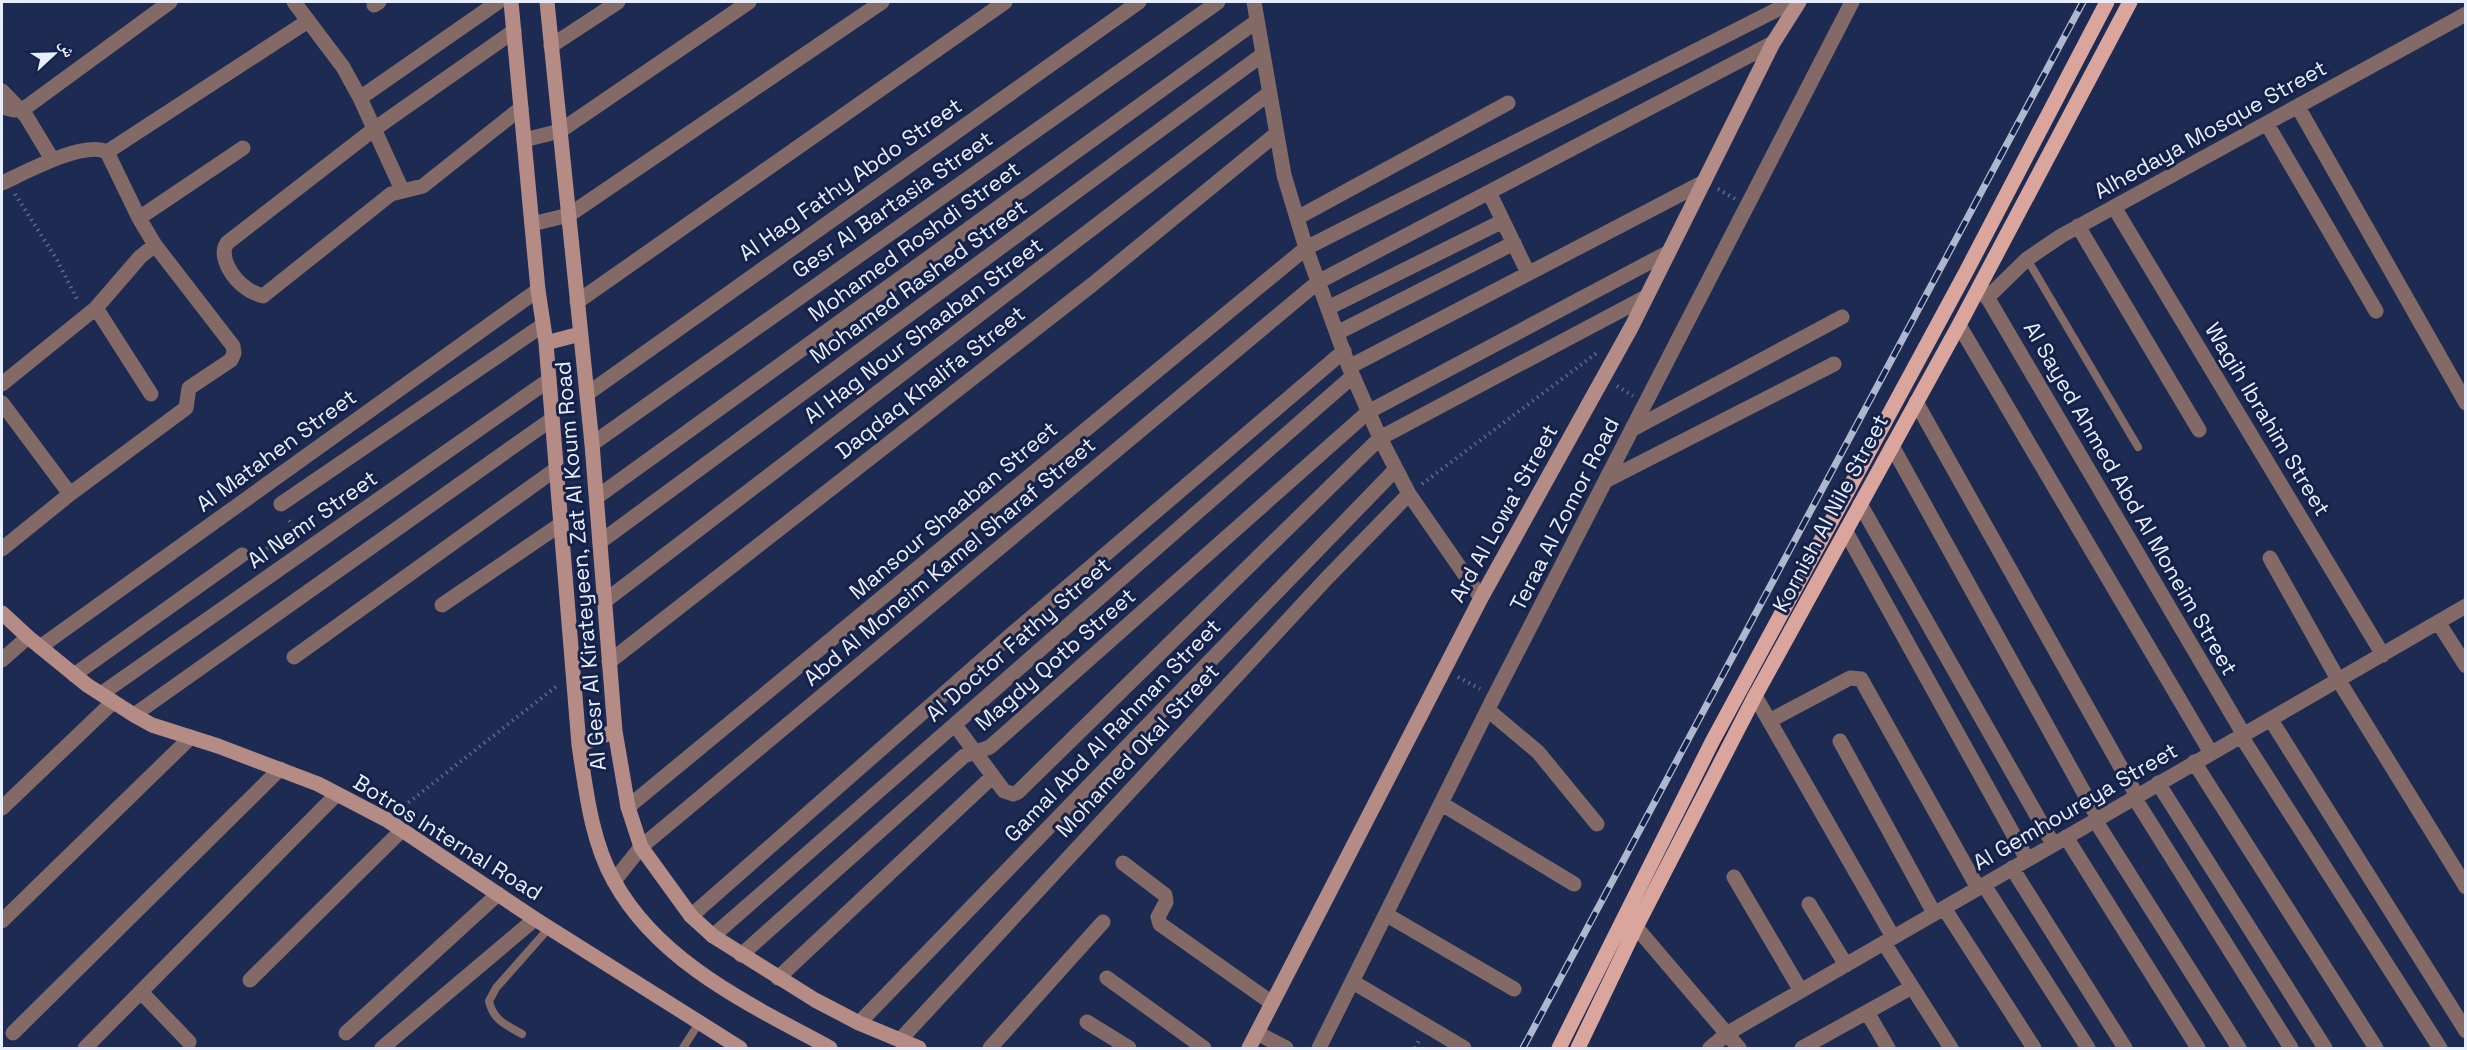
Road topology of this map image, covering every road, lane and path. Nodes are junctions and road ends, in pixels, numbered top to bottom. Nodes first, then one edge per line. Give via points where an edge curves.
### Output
1 (170, 2) edge
2 (294, 2) edge
3 (498, 2) edge
4 (511, 2) edge
5 (547, 2) edge
6 (618, 2) edge
7 (749, 2) edge
8 (882, 2) edge
9 (1005, 2) edge
10 (1139, 2) edge
11 (1218, 2) edge
12 (1254, 2) edge
13 (1792, 2) edge
14 (1799, 2) edge
15 (1852, 2) edge
16 (2107, 2) edge
17 (2130, 2) edge
18 (2466, 14) edge
19 (308, 21) junction
20 (1257, 21) junction
21 (514, 31) junction
22 (1773, 43) junction
23 (551, 46) junction
24 (1262, 55) junction
25 (2, 91) edge
26 (1268, 94) junction
27 (360, 98) junction
28 (1508, 103) dead end
29 (2, 107) edge
30 (2298, 107) junction
31 (521, 108) junction
32 (20, 110) junction
33 (2267, 124) junction
34 (374, 130) junction
35 (560, 131) junction
36 (1275, 134) junction
37 (524, 140) junction
38 (243, 148) dead end
39 (107, 152) junction
40 (52, 159) junction
41 (4, 182) edge
42 (1704, 182) junction
43 (402, 190) junction
44 (1489, 192) junction
45 (1747, 206) junction
46 (2114, 207) junction
47 (569, 214) junction
48 (139, 218) junction
49 (1296, 218) junction
50 (1503, 221) junction
51 (532, 224) junction
52 (2078, 226) junction
53 (1514, 243) junction
54 (155, 245) junction
55 (1306, 248) junction
56 (1667, 254) junction
57 (2026, 259) junction
58 (1528, 273) junction
59 (1318, 282) junction
60 (1979, 284) junction
61 (538, 290) junction
62 (1646, 297) junction
63 (1987, 298) junction
64 (577, 302) junction
65 (1328, 308) junction
66 (2376, 311) dead end
67 (91, 312) junction
68 (1842, 317) dead end
69 (543, 325) junction
70 (1959, 325) junction
71 (1337, 333) junction
72 (580, 334) junction
73 (546, 343) junction
74 (1604, 347) dead end
75 (1344, 351) junction
76 (1834, 364) dead end
77 (1351, 371) junction
78 (1603, 378) junction
79 (549, 380) junction
80 (2, 384) edge
81 (151, 394) dead end
82 (587, 394) junction
83 (1916, 402) junction
84 (2, 403) edge
85 (1646, 403) junction
86 (2466, 403) edge
87 (1368, 412) junction
88 (552, 419) junction
89 (1633, 429) junction
90 (2199, 430) dead end
91 (1380, 438) junction
92 (592, 444) junction
93 (1892, 446) junction
94 (2138, 447) dead end
95 (556, 469) junction
96 (1396, 469) junction
97 (1607, 480) junction
98 (70, 494) junction
99 (1409, 494) junction
100 (597, 497) junction
101 (281, 504) joint
102 (1860, 504) junction
103 (561, 524) junction
104 (1846, 532) junction
105 (600, 542) junction
106 (2, 549) edge
107 (242, 555) joint
108 (2270, 558) dead end
109 (1481, 598) junction
110 (604, 601) junction
111 (442, 605) dead end
112 (2466, 606) edge
113 (2, 614) edge
114 (2438, 622) junction
115 (34, 642) junction
116 (2383, 655) junction
117 (294, 657) dead end
118 (2, 660) edge
119 (609, 662) junction
120 (2466, 666) edge
121 (1444, 669) junction
122 (573, 674) junction
123 (74, 675) junction
124 (2339, 681) junction
125 (1755, 696) junction
126 (107, 698) junction
127 (1491, 703) junction
128 (134, 715) junction
129 (2271, 720) junction
130 (1769, 721) junction
131 (955, 724) junction
132 (615, 731) junction
133 (2242, 736) junction
134 (190, 738) junction
135 (1840, 741) dead end
136 (579, 745) junction
137 (977, 753) junction
138 (2211, 753) junction
139 (2194, 762) junction
140 (280, 769) junction
141 (993, 776) junction
142 (2158, 783) junction
143 (338, 794) junction
144 (2135, 796) junction
145 (1442, 804) junction
146 (628, 807) junction
147 (2, 808) edge
148 (2097, 819) junction
149 (387, 820) junction
150 (1597, 824) dead end
151 (402, 830) junction
152 (2059, 841) junction
153 (641, 847) junction
154 (2028, 859) junction
155 (1123, 863) dead end
156 (2012, 868) junction
157 (1734, 877) dead end
158 (614, 881) junction
159 (1574, 884) dead end
160 (1981, 886) junction
161 (2466, 886) edge
162 (498, 894) junction
163 (1809, 904) dead end
164 (1939, 910) junction
165 (1387, 915) junction
166 (692, 916) junction
167 (535, 919) junction
168 (2, 921) edge
169 (1103, 922) dead end
170 (1636, 927) junction
171 (549, 928) junction
172 (713, 936) junction
173 (1888, 940) junction
174 (741, 955) junction
175 (1845, 965) junction
176 (778, 978) junction
177 (1107, 978) dead end
178 (250, 980) dead end
179 (1353, 982) junction
180 (1912, 987) junction
181 (1514, 989) dead end
182 (1801, 991) junction
183 (141, 992) junction
184 (1272, 1003) junction
185 (1867, 1012) junction
186 (1087, 1022) dead end
187 (699, 1023) junction
188 (860, 1023) junction
189 (2466, 1030) edge
190 (13, 1033) dead end
191 (346, 1033) dead end
192 (1257, 1033) junction
193 (1728, 1033) junction
194 (522, 1034) dead end
195 (900, 1040) junction
196 (189, 1042) dead end
197 (86, 1048) edge
198 (382, 1048) edge
199 (683, 1048) edge
200 (740, 1048) edge
201 (830, 1048) edge
202 (919, 1048) edge
203 (990, 1048) edge
204 (1129, 1048) edge
205 (1204, 1048) edge
206 (1249, 1048) edge
207 (1286, 1048) edge
208 (1319, 1048) edge
209 (1464, 1048) edge
210 (1559, 1048) edge
211 (1578, 1048) edge
212 (1710, 1048) edge
213 (1739, 1048) edge
214 (1802, 1048) edge
215 (1888, 1048) edge
216 (1948, 1048) edge
217 (2034, 1048) edge
218 (2088, 1048) edge
219 (2125, 1048) edge
220 (2198, 1048) edge
221 (2239, 1048) edge
222 (2291, 1048) edge
223 (2325, 1048) edge
224 (2376, 1048) edge
225 (2440, 1048) edge

1 - 32 street
2 - 19 street
3 - 27 street
4 - 21 street, Al Gesr Al Kirateyeen, Zat Al Koum Road
5 - 23 street, Al Gesr Al Kirateyeen, Zat Al Koum Road
6 - 23 street
7 - 35 street
8 - 47 street
9 - 64 street
10 - 82 street, Al Hag Fathy Abdo Street
11 - 92 street, Gesr Al Bartasia Street
12 - 20 street
13 - 55 street, Mansour Shaaban Street
14 - 22 street, Ard Al Lowa' Street
15 - 45 street, Teraa Al Zomor Road
16 - 210 main road, Kornish Al Nile Street via 1712,742
17 - 60 main road, Kornish Al Nile Street
18 - 30 street, Alhedaya Mosque Street
19 - 27 street via 343,67
19 - 39 street
20 - 24 street
20 - 100 street, Mohamed Roshdi Street
21 - 31 street, Al Gesr Al Kirateyeen, Zat Al Koum Road
21 - 34 street
22 - 42 street, Ard Al Lowa' Street
22 - 44 street, Abd Al Moneim Kamel Sharaf Street
23 - 35 street, Al Gesr Al Kirateyeen, Zat Al Koum Road
24 - 26 street
24 - 105 street, Mohamed Rashed Street
25 - 32 street
26 - 36 street
26 - 110 street, Al Hag Nour Shaaban Street
27 - 34 street
28 - 49 street
29 - 32 street
30 - 33 street, Alhedaya Mosque Street
30 - 86 street
31 - 37 street, Al Gesr Al Kirateyeen, Zat Al Koum Road
31 - 43 street via 423,186
32 - 40 street
33 - 46 street, Alhedaya Mosque Street
33 - 66 street
34 - 43 street
34 - 43 street via 227,243 223,258 241,284 263,296
35 - 37 street
35 - 47 street, Al Gesr Al Kirateyeen, Zat Al Koum Road
36 - 49 street
36 - 119 street, Daqdaq Khalifa Street via 1093,284
37 - 51 street, Al Gesr Al Kirateyeen, Zat Al Koum Road
38 - 48 street
39 - 40 street via 95,149
39 - 48 street
40 - 41 street
41 - 67 path
42 - 45 path
42 - 56 street, Ard Al Lowa' Street
42 - 58 street, Al Doctor Fathy Street
44 - 50 street
44 - 59 street, Abd Al Moneim Kamel Sharaf Street
45 - 85 street, Teraa Al Zomor Road
46 - 52 street, Alhedaya Mosque Street
46 - 116 street, Wagih Ibrahim Street
47 - 51 street
47 - 64 street, Al Gesr Al Kirateyeen, Zat Al Koum Road
48 - 54 street
49 - 55 street
50 - 53 street
50 - 65 street
51 - 61 street, Al Gesr Al Kirateyeen, Zat Al Koum Road
52 - 57 street, Alhedaya Mosque Street
52 - 90 street
53 - 58 street
53 - 71 street
54 - 67 street
54 - 98 street via 233,346 234,353 231,360 189,388 186,408
55 - 59 street
55 - 146 street, Mansour Shaaban Street
56 - 62 street, Ard Al Lowa' Street
56 - 87 street, Magdy Qotb Street
57 - 63 street, Alhedaya Mosque Street
57 - 94 lane
58 - 77 street, Al Doctor Fathy Street
59 - 65 street
59 - 153 street, Abd Al Moneim Kamel Sharaf Street
60 - 63 street, Al Sayed Ahmed Abd Al Moneim Street
60 - 70 main road, Kornish Al Nile Street
61 - 69 street, Al Gesr Al Kirateyeen, Zat Al Koum Road
61 - 115 street, Al Matahen Street
62 - 78 street, Ard Al Lowa' Street
62 - 91 street
63 - 133 street, Al Sayed Ahmed Abd Al Moneim Street
64 - 72 street, Al Gesr Al Kirateyeen, Zat Al Koum Road
65 - 71 street
67 - 80 street
67 - 81 street
68 - 89 street
69 - 73 street, Al Gesr Al Kirateyeen, Zat Al Koum Road
69 - 101 street
70 - 83 main road, Kornish Al Nile Street
70 - 138 street
71 - 75 street
72 - 73 street
72 - 82 street, Al Gesr Al Kirateyeen, Zat Al Koum Road
73 - 79 street, Al Gesr Al Kirateyeen, Zat Al Koum Road
74 - 99 path
75 - 77 street
75 - 166 street via 1012,634
76 - 97 street
77 - 87 street
77 - 131 street, Al Doctor Fathy Street
78 - 85 path
78 - 109 street, Ard Al Lowa' Street
79 - 88 street, Al Gesr Al Kirateyeen, Zat Al Koum Road
79 - 126 street, Al Nemr Street
82 - 92 street, Al Gesr Al Kirateyeen, Zat Al Koum Road
83 - 93 main road, Kornish Al Nile Street
83 - 144 street
84 - 98 street
85 - 89 street, Teraa Al Zomor Road
87 - 91 street
87 - 137 street, Magdy Qotb Street via 990,747
88 - 95 street, Al Gesr Al Kirateyeen, Zat Al Koum Road
88 - 128 street
89 - 97 street, Teraa Al Zomor Road
91 - 96 street
91 - 141 street via 1018,792 1004,791
92 - 100 street, Al Gesr Al Kirateyeen, Zat Al Koum Road
93 - 102 main road, Kornish Al Nile Street
93 - 148 street
95 - 103 street, Al Gesr Al Kirateyeen, Zat Al Koum Road
95 - 117 street
96 - 99 street
96 - 188 street, Gamal Abd Al Rahman Street
97 - 127 street, Teraa Al Zomor Road
98 - 106 street
99 - 109 street
99 - 195 street, Mohamed Okal Street
100 - 105 street, Al Gesr Al Kirateyeen, Zat Al Koum Road
101 - 107 path via 294,528 256,557
102 - 104 main road, Kornish Al Nile Street
102 - 152 street
103 - 111 street
103 - 122 street, Al Gesr Al Kirateyeen, Zat Al Koum Road
104 - 125 main road, Kornish Al Nile Street
104 - 154 street
105 - 110 street, Al Gesr Al Kirateyeen, Zat Al Koum Road
107 - 123 street
108 - 124 street
109 - 121 street, Ard Al Lowa' Street
110 - 119 street, Al Gesr Al Kirateyeen, Zat Al Koum Road
112 - 114 street, Al Gemhoureya Street
113 - 115 street, Botros Internal Road
114 - 116 street, Al Gemhoureya Street
114 - 120 street
115 - 118 street, Al Matahen Street
115 - 123 street, Botros Internal Road
116 - 124 street, Al Gemhoureya Street
119 - 132 street, Al Gesr Al Kirateyeen, Zat Al Koum Road
121 - 127 path
121 - 184 street, Ard Al Lowa' Street
122 - 136 street, Al Gesr Al Kirateyeen, Zat Al Koum Road
122 - 149 path
123 - 126 street, Botros Internal Road
124 - 129 street, Al Gemhoureya Street
124 - 161 street
125 - 130 street
125 - 170 main road, Kornish Al Nile Street
126 - 128 street, Botros Internal Road
126 - 147 street, Al Nemr Street
127 - 145 street, Teraa Al Zomor Road
127 - 150 street via 1538,752
128 - 134 street, Botros Internal Road via 152,726
129 - 133 street, Al Gemhoureya Street
129 - 189 street
130 - 160 street via 1850,678 1861,679
130 - 173 street
131 - 137 street
131 - 172 street, Al Doctor Fathy Street
132 - 136 street
132 - 146 street, Al Gesr Al Kirateyeen, Zat Al Koum Road
133 - 138 street, Al Gemhoureya Street
133 - 225 street, Al Sayed Ahmed Abd Al Moneim Street
134 - 140 street, Botros Internal Road
134 - 168 street
135 - 164 street
136 - 158 street, Al Gesr Al Kirateyeen, Zat Al Koum Road via 590,811
137 - 141 street
137 - 174 street, Magdy Qotb Street via 964,756
138 - 139 street, Al Gemhoureya Street
139 - 142 street, Al Gemhoureya Street
139 - 224 street
140 - 143 street, Botros Internal Road
140 - 190 street
141 - 176 street
142 - 144 street, Al Gemhoureya Street
142 - 223 street
143 - 149 street, Botros Internal Road
143 - 183 street
144 - 148 street, Al Gemhoureya Street
144 - 222 street
145 - 159 street
145 - 165 street, Teraa Al Zomor Road
146 - 153 street, Al Gesr Al Kirateyeen, Zat Al Koum Road
148 - 152 street, Al Gemhoureya Street
148 - 221 street
149 - 151 street, Botros Internal Road
151 - 162 street, Botros Internal Road
151 - 178 street
152 - 154 street, Al Gemhoureya Street
152 - 220 street
153 - 158 street, Abd Al Moneim Kamel Sharaf Street
153 - 166 street, Al Gesr Al Kirateyeen, Zat Al Koum Road
154 - 156 street, Al Gemhoureya Street
155 - 184 street via 1165,895 1166,902 1158,917 1160,924
156 - 160 street, Al Gemhoureya Street
156 - 219 street
157 - 182 street
158 - 201 street, Al Gesr Al Kirateyeen, Zat Al Koum Road via 645,925 677,957 753,1007
160 - 164 street, Al Gemhoureya Street
160 - 218 street
162 - 167 street, Botros Internal Road
162 - 191 street
163 - 175 street
164 - 173 street, Al Gemhoureya Street
164 - 217 street
165 - 179 street, Teraa Al Zomor Road
165 - 181 street
166 - 172 street, Al Gesr Al Kirateyeen, Zat Al Koum Road
167 - 171 street, Botros Internal Road
167 - 198 street
169 - 203 street
170 - 193 street
170 - 211 main road, Kornish Al Nile Street
171 - 187 street, Botros Internal Road
171 - 194 lane via 489,1001 499,1021
172 - 174 street, Al Gesr Al Kirateyeen, Zat Al Koum Road
173 - 175 street, Al Gemhoureya Street
173 - 180 street
174 - 176 street, Al Gesr Al Kirateyeen, Zat Al Koum Road
175 - 182 street, Al Gemhoureya Street
176 - 188 street, Al Gesr Al Kirateyeen, Zat Al Koum Road
177 - 205 street
179 - 208 street, Teraa Al Zomor Road
179 - 209 street
180 - 185 street
180 - 216 street
182 - 193 street, Al Gemhoureya Street
183 - 196 street
183 - 197 street
184 - 192 street, Ard Al Lowa' Street
185 - 214 street
185 - 215 street
186 - 204 street
187 - 199 lane
187 - 200 street, Botros Internal Road
188 - 195 street, Al Gesr Al Kirateyeen, Zat Al Koum Road
192 - 206 street, Ard Al Lowa' Street
192 - 207 street
193 - 212 street, Al Gemhoureya Street
193 - 213 street
195 - 202 street, Al Gesr Al Kirateyeen, Zat Al Koum Road

